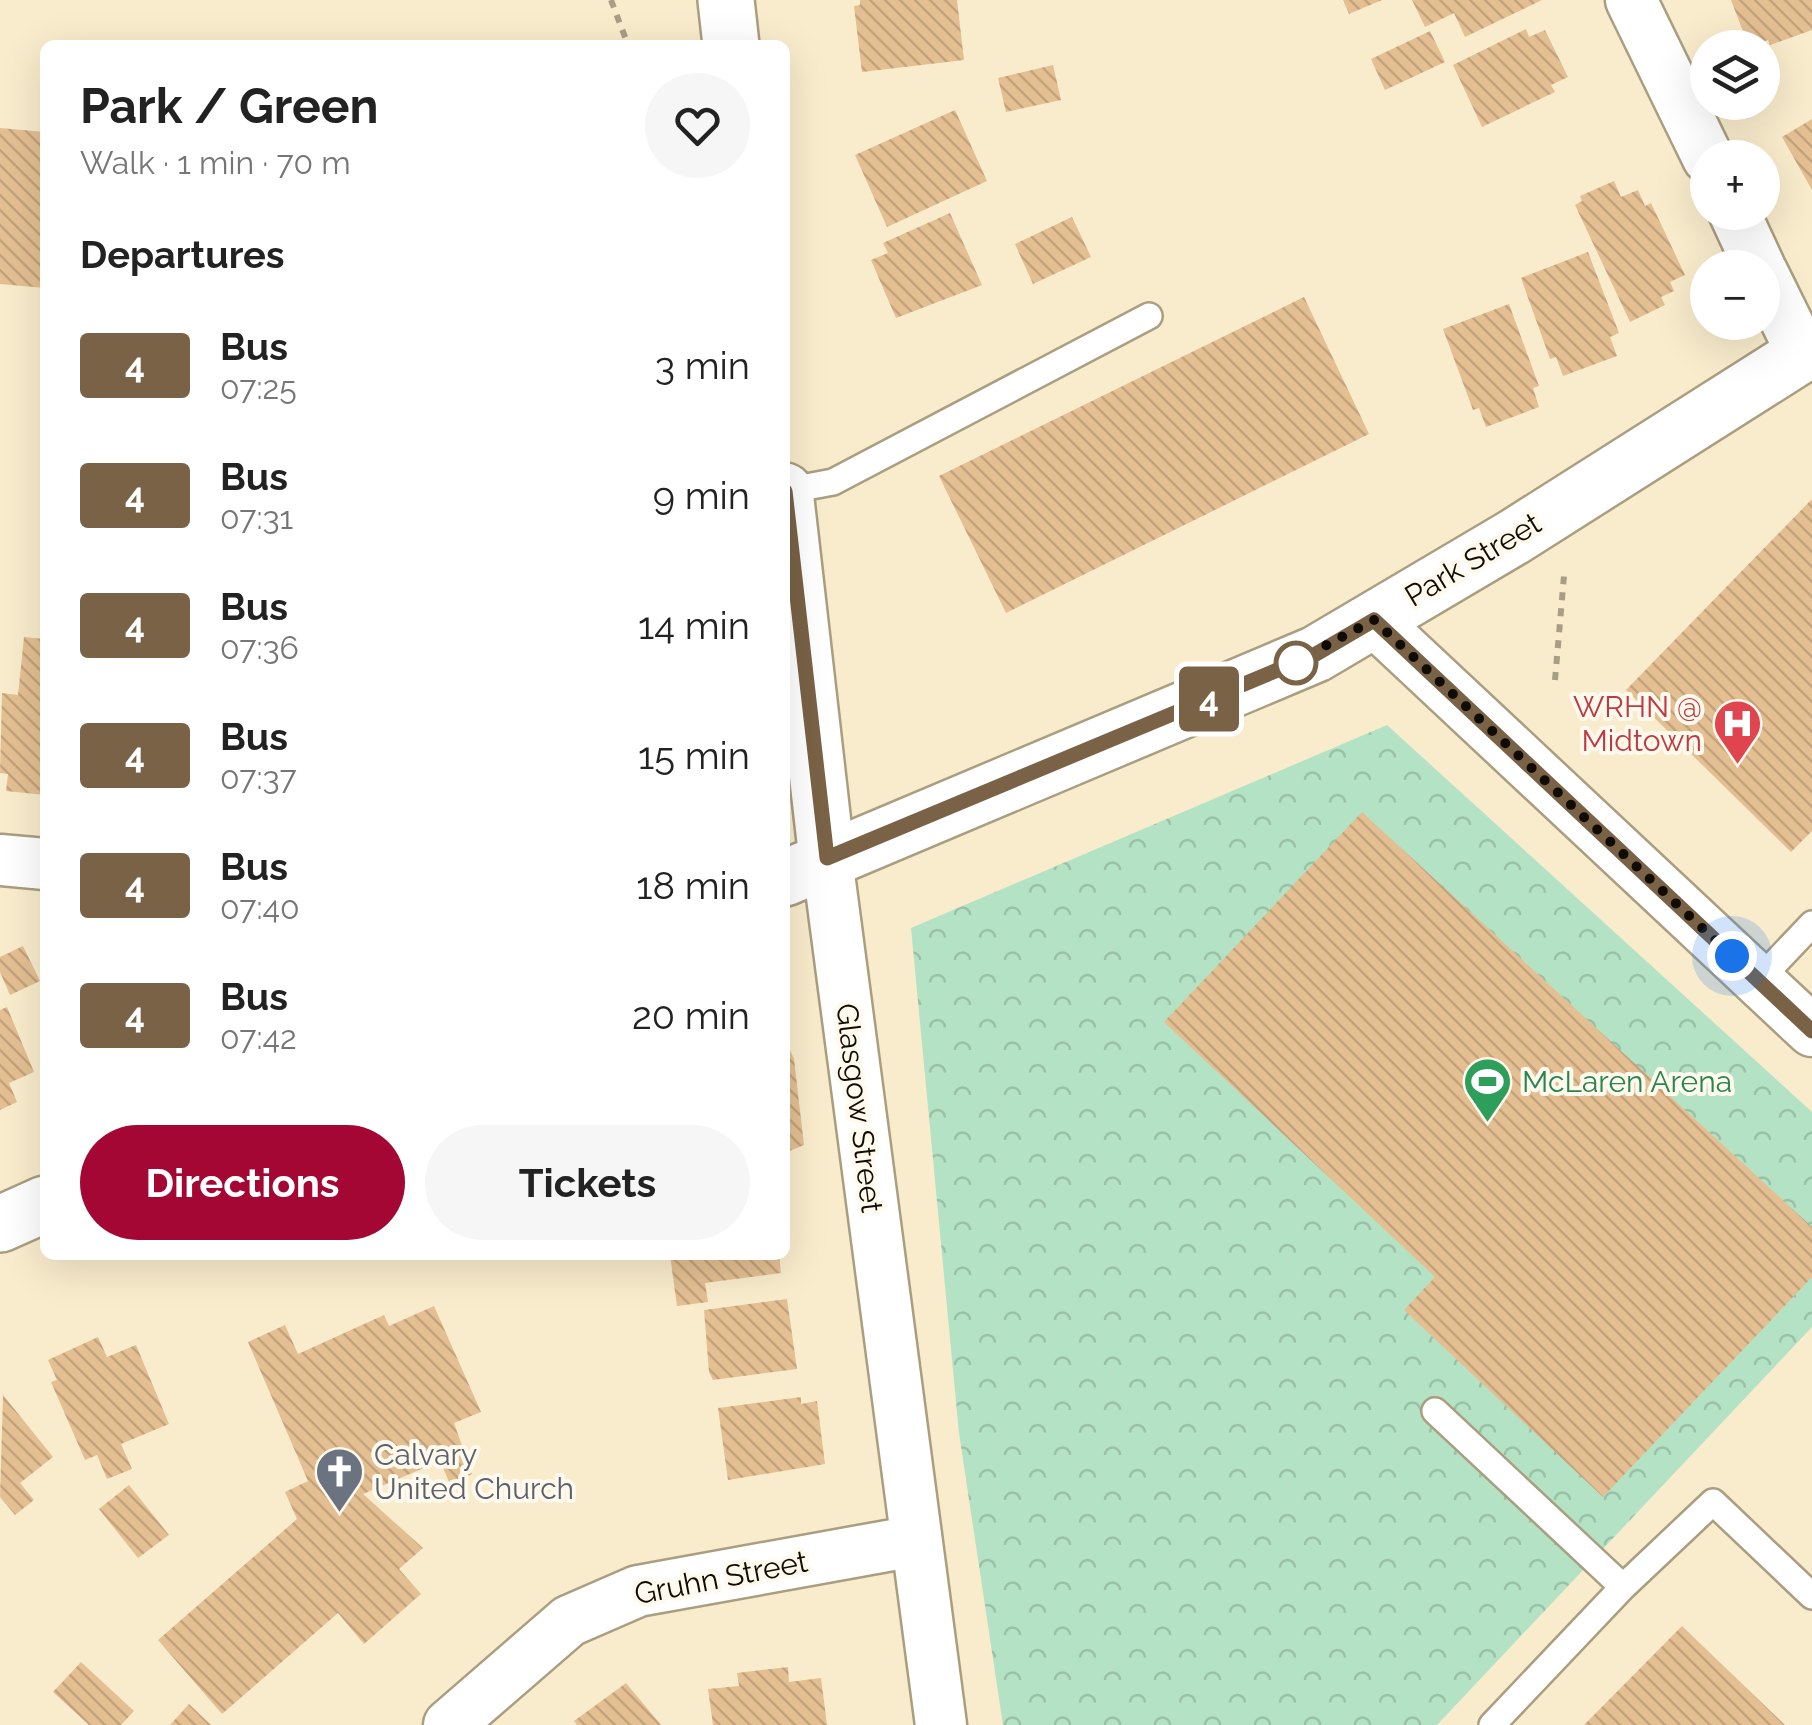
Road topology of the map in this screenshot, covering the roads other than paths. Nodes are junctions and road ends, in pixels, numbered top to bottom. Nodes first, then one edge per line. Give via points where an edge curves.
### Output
1 (726, 0) edge
2 (1631, 0) edge
3 (730, 40) edge
4 (1699, 140) edge
5 (1780, 304) edge
6 (1149, 316) dead end
7 (1807, 352) edge
8 (790, 490) edge
9 (790, 581) edge
10 (1374, 620) junction
11 (0, 860) edge
12 (40, 864) edge
13 (806, 868) edge
14 (1812, 924) edge
15 (1758, 981) junction
16 (1812, 1031) edge
17 (40, 1206) edge
18 (0, 1224) edge
19 (1434, 1411) dead end
20 (915, 1541) junction
21 (1623, 1587) junction
22 (1812, 1596) edge
23 (450, 1725) edge
24 (941, 1725) edge
25 (1492, 1725) edge

1 - 3 street
2 - 4 street
5 - 7 street
6 - 8 lane via 833,482
7 - 10 street, Park Street
9 - 13 street, Glasgow Street
10 - 13 street, Park Street via 1316,654
10 - 15 street
11 - 12 street
13 - 20 street, Glasgow Street
14 - 15 lane
15 - 16 street
17 - 18 street
19 - 21 lane
20 - 23 street, Gruhn Street via 638,1591 569,1620
20 - 24 street, Glasgow Street
21 - 22 lane via 1713,1502
21 - 25 lane

